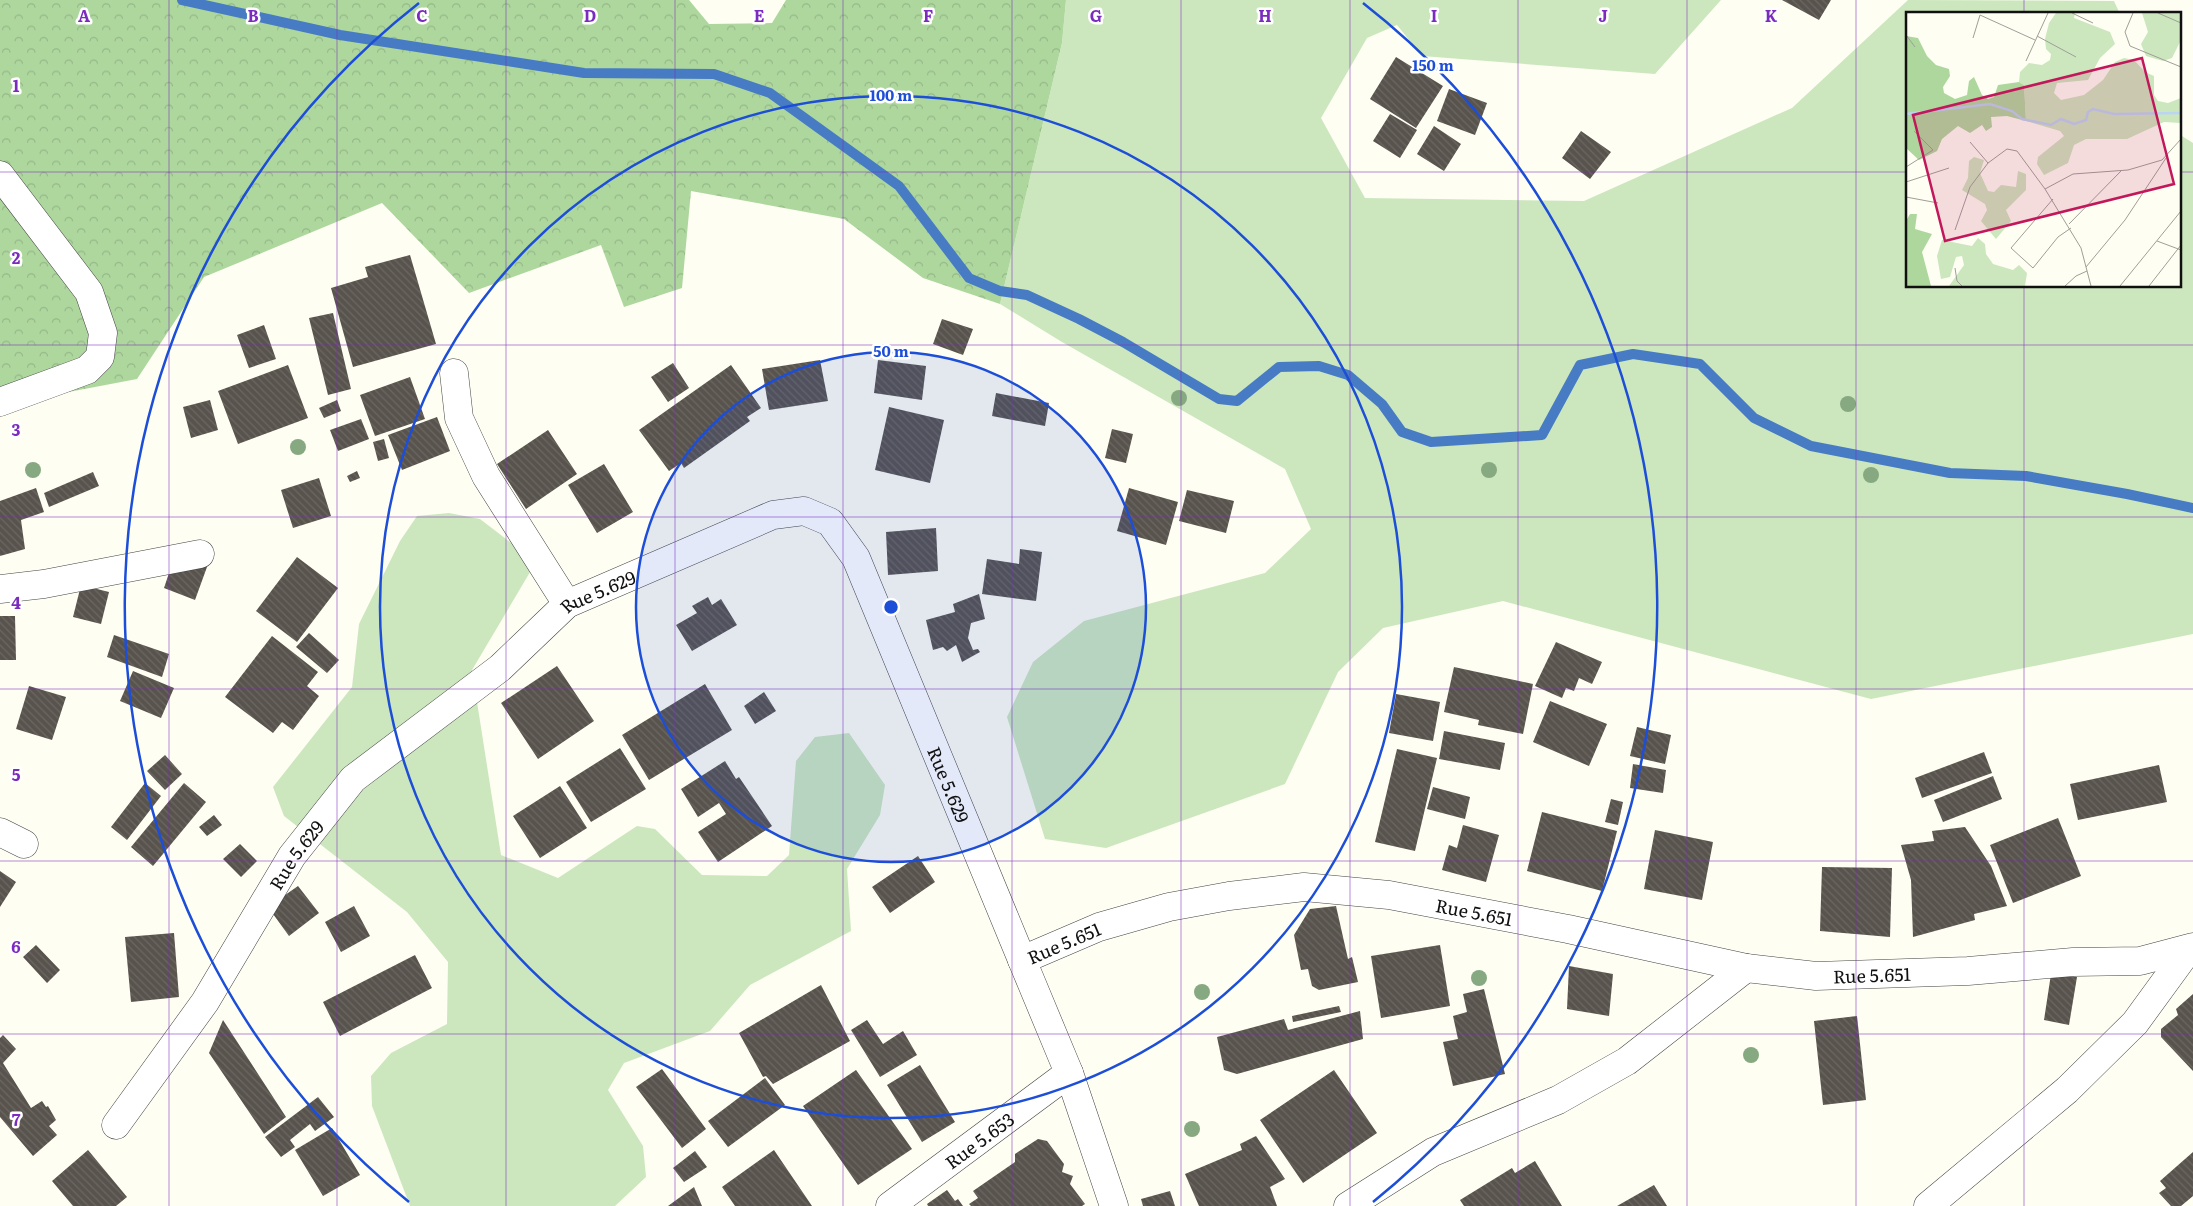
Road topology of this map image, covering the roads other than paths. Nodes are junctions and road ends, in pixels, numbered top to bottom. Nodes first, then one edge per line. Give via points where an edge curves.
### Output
1 (0, 175) edge
2 (454, 373) dead end
3 (0, 402) edge
4 (200, 554) dead end
5 (0, 589) edge
6 (566, 604) junction
7 (0, 832) edge
8 (24, 844) dead end
9 (2191, 948) edge
10 (1022, 960) junction
11 (1746, 968) junction
12 (1069, 1073) junction
13 (116, 1126) dead end
14 (890, 1206) edge
15 (1114, 1206) edge
16 (1348, 1206) edge
17 (1928, 1206) edge

1 - 3 street via 89,292 103,333 100,357 86,370
2 - 6 street via 459,418 486,476
4 - 5 street via 44,584
6 - 10 street, Rue 5.629 via 773,515 804,510 830,522 856,558
6 - 13 street, Rue 5.629 via 500,668 354,779 292,856 205,1002
7 - 8 street
9 - 11 street, Rue 5.651 via 2140,961 2073,962 1968,971 1816,976
9 - 17 street via 2135,1023 2067,1090
10 - 11 street, Rue 5.651 via 1099,927 1169,907 1304,887 1398,897 1568,929
10 - 12 street, Rue 5.651
11 - 16 street via 1627,1061 1558,1100 1433,1152
12 - 14 street, Rue 5.653
12 - 15 street, Rue 5.651

